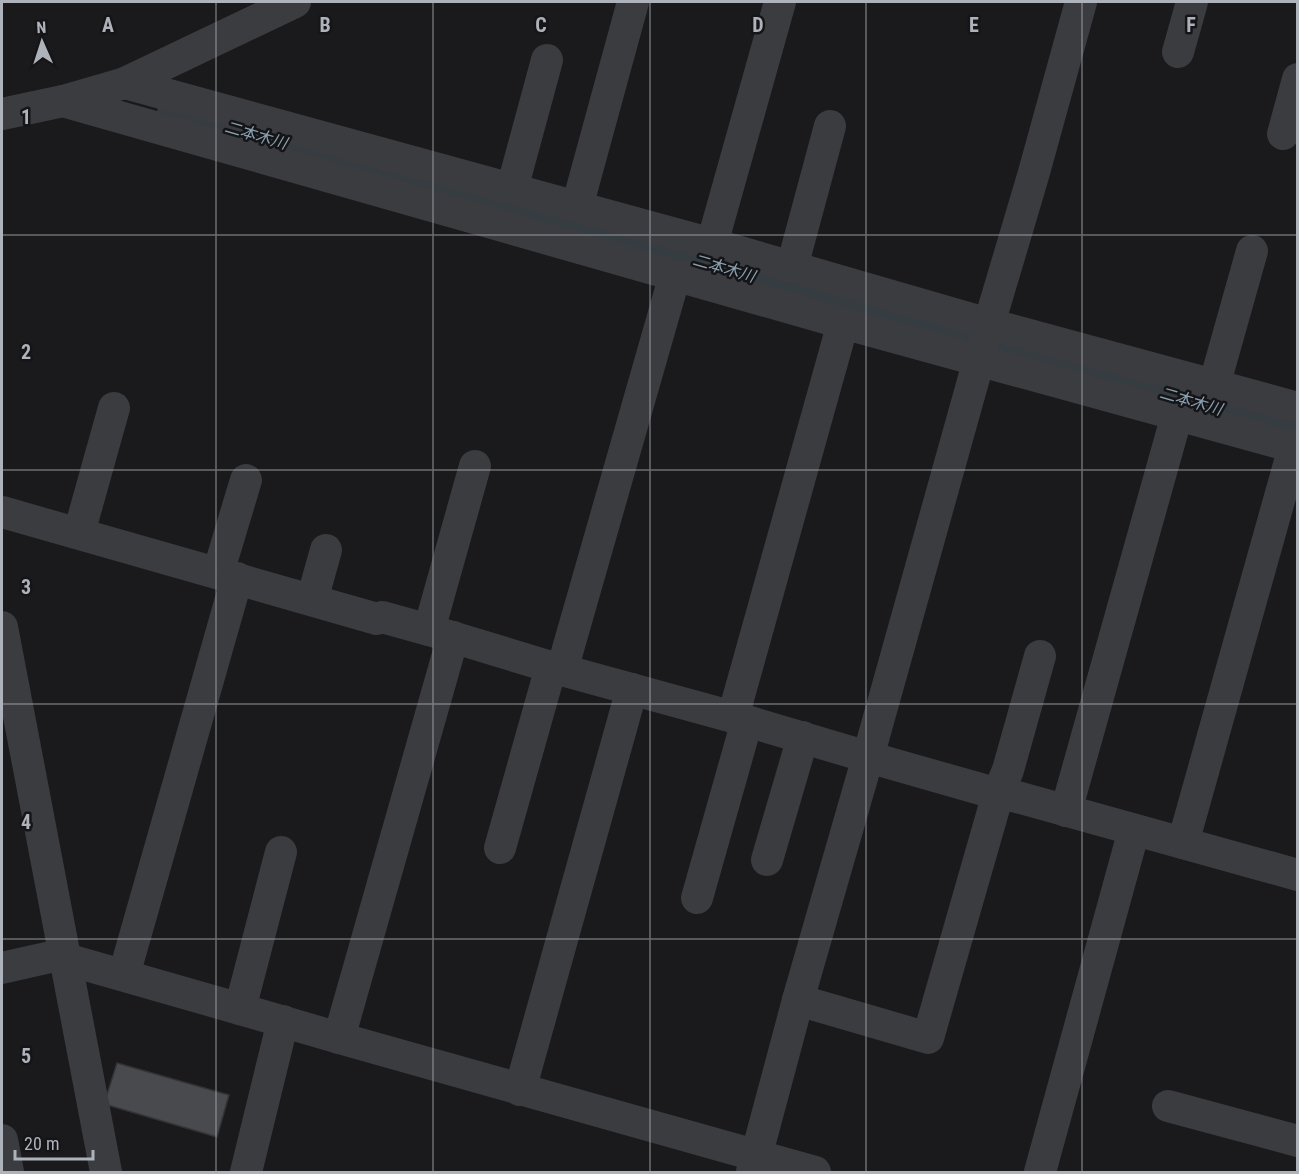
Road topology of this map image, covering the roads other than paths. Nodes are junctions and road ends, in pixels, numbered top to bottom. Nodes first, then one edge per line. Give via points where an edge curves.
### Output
1 (295, 2) edge
2 (633, 2) edge
3 (780, 2) edge
4 (1081, 2) edge
5 (1192, 2) edge
6 (1178, 52) dead end
7 (547, 60) dead end
8 (1298, 79) edge
9 (125, 83) junction
10 (63, 101) junction
11 (2, 114) edge
12 (830, 126) dead end
13 (1282, 134) dead end
14 (512, 189) junction
15 (577, 207) junction
16 (712, 244) junction
17 (1252, 251) dead end
18 (792, 267) junction
19 (675, 275) junction
20 (843, 323) junction
21 (989, 324) junction
22 (978, 361) junction
23 (1214, 386) junction
24 (114, 408) dead end
25 (1298, 408) edge
26 (1177, 415) junction
27 (1296, 448) edge
28 (475, 466) dead end
29 (246, 480) dead end
30 (2, 512) edge
31 (80, 533) junction
32 (326, 550) dead end
33 (228, 575) junction
34 (312, 600) junction
35 (2, 627) edge
36 (441, 634) junction
37 (1040, 656) dead end
38 (556, 669) junction
39 (632, 689) junction
40 (740, 719) junction
41 (803, 737) junction
42 (868, 757) junction
43 (998, 794) junction
44 (1066, 811) junction
45 (1134, 830) junction
46 (1183, 843) junction
47 (501, 848) dead end
48 (281, 852) dead end
49 (767, 860) dead end
50 (1298, 874) edge
51 (697, 898) dead end
52 (64, 959) junction
53 (2, 968) edge
54 (123, 975) junction
55 (798, 999) junction
56 (240, 1009) junction
57 (283, 1021) junction
58 (339, 1038) junction
59 (520, 1090) junction
60 (1168, 1106) dead end
61 (2, 1140) edge
62 (1298, 1141) edge
63 (754, 1164) edge
64 (8, 1173) edge
65 (106, 1173) edge
66 (246, 1173) edge
67 (815, 1173) edge
68 (1040, 1173) edge

1 - 9 street
2 - 15 street
3 - 16 street
4 - 21 street
5 - 6 street
7 - 14 street
8 - 13 street
9 - 10 street
9 - 14 street
10 - 11 street
10 - 19 street
12 - 18 street
14 - 15 street
15 - 16 street
16 - 18 street
17 - 23 street
18 - 21 street
19 - 20 street
19 - 38 street
20 - 22 street
20 - 40 street
21 - 22 street
21 - 23 street
22 - 26 street
22 - 42 street
23 - 25 street
24 - 31 street
26 - 27 street
26 - 44 street
27 - 46 street
28 - 36 street
29 - 33 street
30 - 31 street
31 - 33 street
32 - 34 street
33 - 34 street
33 - 54 street
34 - 36 street
35 - 52 street
36 - 38 street
36 - 58 street
37 - 43 street
38 - 39 street
38 - 47 street
39 - 40 street
39 - 59 street
40 - 41 street
40 - 51 street
41 - 42 street
41 - 49 street
42 - 43 street
42 - 55 street
43 - 44 street
43 - 55 street via 928,1038
44 - 45 street
45 - 46 street
45 - 68 street
46 - 50 street
48 - 56 street
52 - 53 street via 55,956
52 - 54 street
52 - 65 street
54 - 56 street
55 - 63 street
56 - 57 street
57 - 58 street
57 - 66 street
58 - 59 street
59 - 63 street
60 - 62 street
61 - 64 street
63 - 67 street

